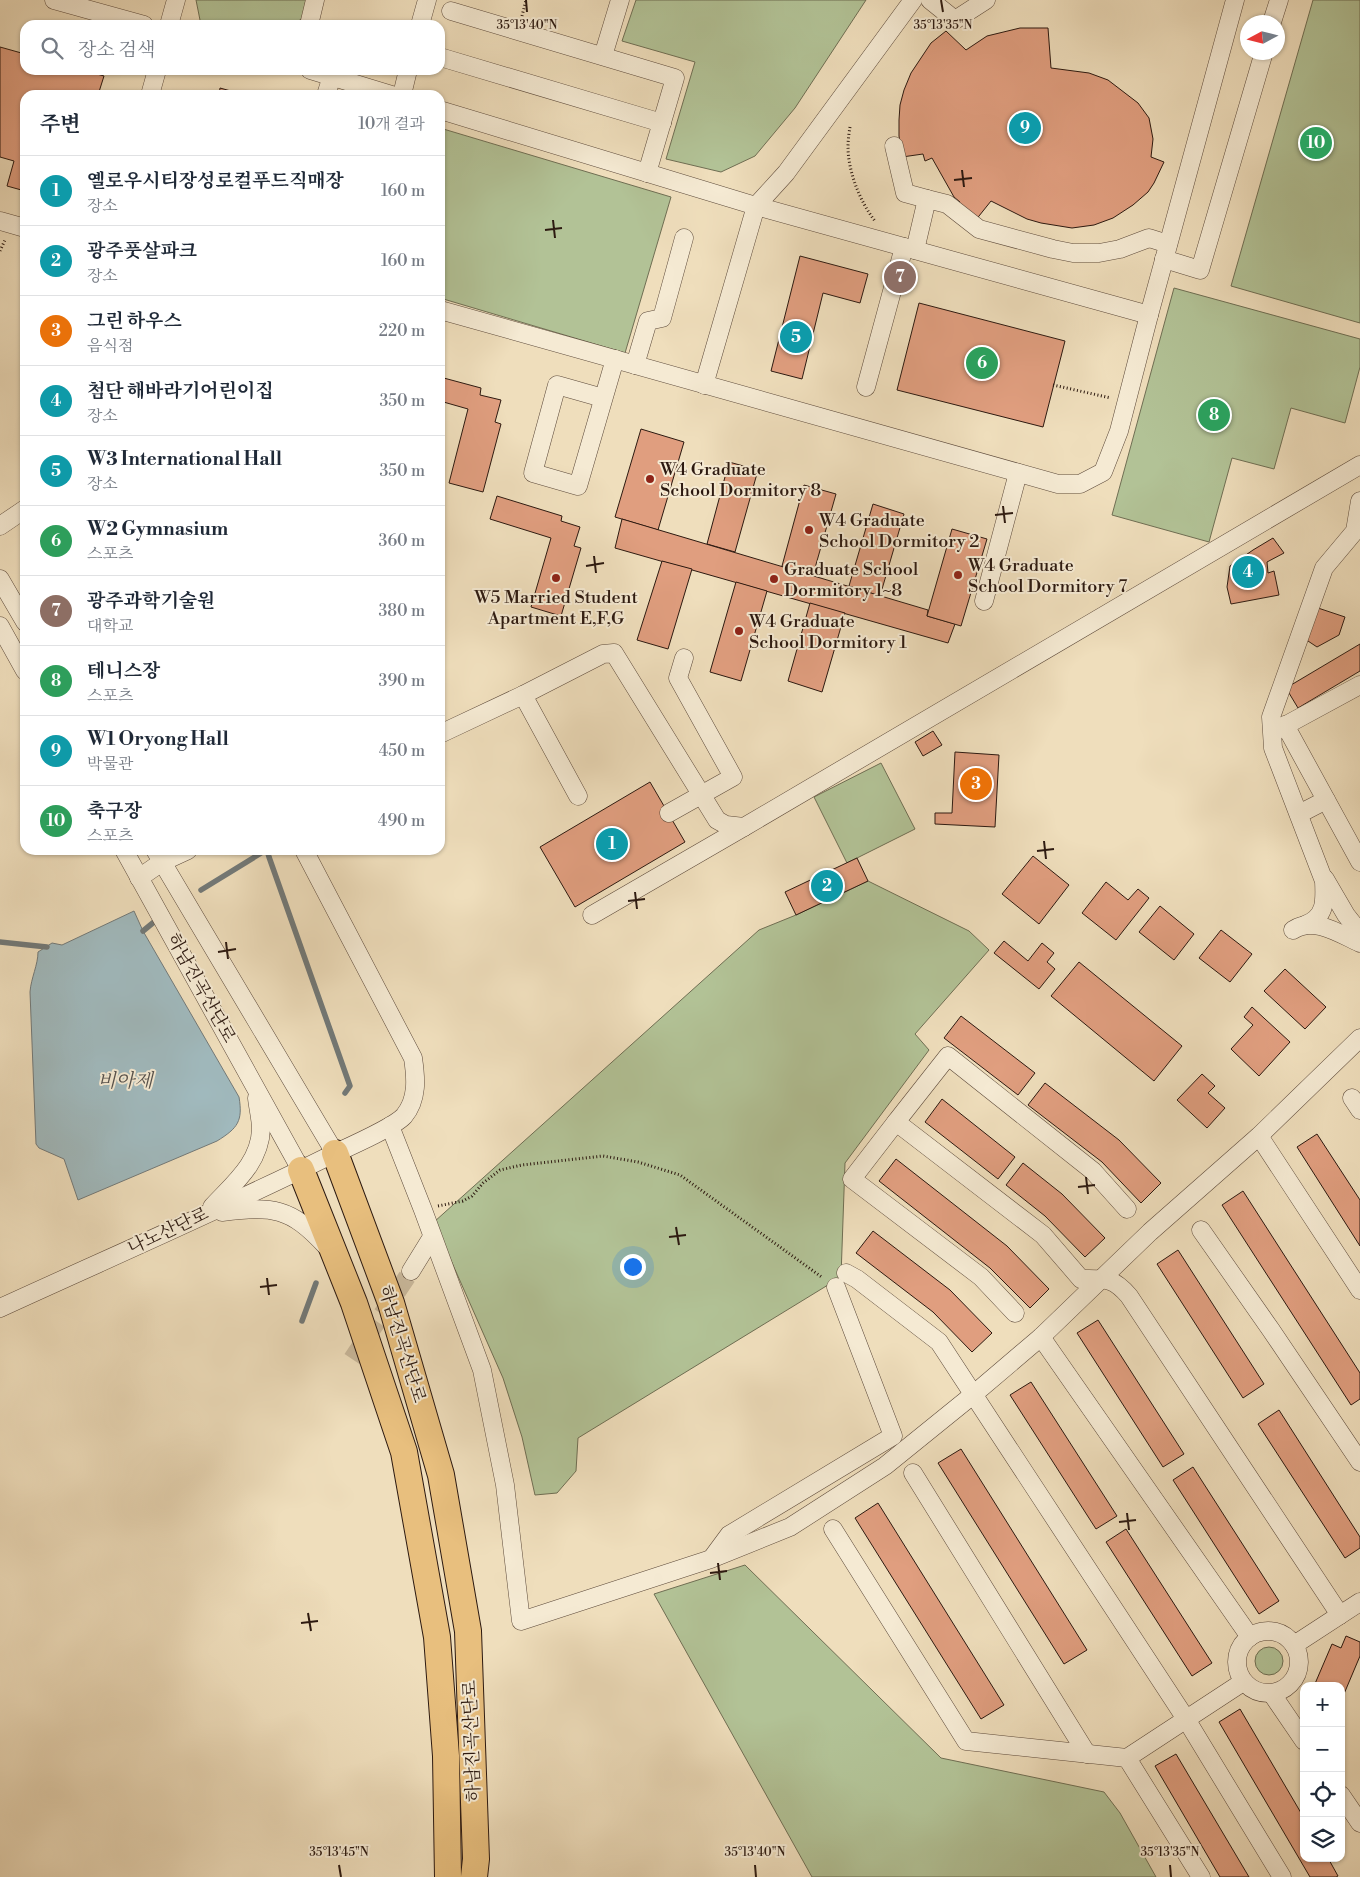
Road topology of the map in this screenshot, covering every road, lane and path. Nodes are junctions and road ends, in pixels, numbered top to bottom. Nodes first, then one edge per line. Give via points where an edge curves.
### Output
1 (54, 0) edge
2 (176, 0) edge
3 (316, 0) edge
4 (426, 0) edge
5 (620, 0) edge
6 (913, 0) edge
7 (930, 0) edge
8 (986, 0) edge
9 (1235, 0) edge
10 (1279, 0) edge
11 (78, 3) edge
12 (451, 11) dead end
13 (1274, 15) edge
14 (129, 20) edge
15 (170, 20) edge
16 (310, 20) edge
17 (421, 20) edge
18 (603, 56) junction
19 (445, 58) edge
20 (1262, 60) edge
21 (156, 75) edge
22 (328, 75) edge
23 (407, 75) edge
24 (332, 76) junction
25 (151, 90) edge
26 (328, 90) edge
27 (376, 90) edge
28 (403, 90) edge
29 (445, 112) edge
30 (662, 123) junction
31 (850, 127) dead end
32 (894, 146) dead end
33 (647, 173) junction
34 (927, 199) junction
35 (756, 206) junction
36 (0, 220) edge
37 (875, 222) dead end
38 (20, 226) edge
39 (684, 238) dead end
40 (910, 249) junction
41 (1166, 252) junction
42 (445, 311) edge
43 (1149, 315) junction
44 (615, 360) junction
45 (635, 365) junction
46 (704, 385) junction
47 (1053, 385) dead end
48 (866, 388) dead end
49 (603, 398) junction
50 (1113, 399) dead end
51 (1360, 465) edge
52 (1018, 473) junction
53 (1360, 501) edge
54 (20, 512) edge
55 (0, 526) edge
56 (0, 579) edge
57 (984, 601) dead end
58 (20, 613) edge
59 (0, 626) edge
60 (684, 658) dead end
61 (20, 662) edge
62 (1360, 685) edge
63 (523, 695) junction
64 (1279, 729) junction
65 (445, 732) edge
66 (702, 795) junction
67 (578, 796) dead end
68 (1326, 800) junction
69 (669, 813) dead end
70 (1299, 814) junction
71 (744, 827) junction
72 (127, 855) edge
73 (307, 855) edge
74 (158, 856) edge
75 (1360, 862) edge
76 (1322, 873) junction
77 (139, 878) junction
78 (592, 915) dead end
79 (1360, 933) edge
80 (1360, 944) edge
81 (1360, 1038) edge
82 (255, 1086) junction
83 (896, 1122) junction
84 (390, 1126) junction
85 (1259, 1136) junction
86 (335, 1153) junction
87 (301, 1170) junction
88 (1127, 1209) dead end
89 (423, 1210) junction
90 (204, 1214) junction
91 (1201, 1230) dead end
92 (432, 1237) junction
93 (336, 1257) junction
94 (410, 1271) tunnel mouth
95 (1101, 1279) junction
96 (841, 1280) junction
97 (1360, 1290) edge
98 (0, 1308) edge
99 (1016, 1313) dead end
100 (1041, 1337) junction
101 (974, 1394) junction
102 (1360, 1462) edge
103 (914, 1473) dead end
104 (833, 1529) dead end
105 (711, 1559) junction
106 (1360, 1602) edge
107 (1340, 1615) junction
108 (1250, 1637) junction
109 (1294, 1645) junction
110 (1244, 1682) junction
111 (1272, 1694) junction
112 (1186, 1719) junction
113 (1300, 1735) edge
114 (1087, 1754) junction
115 (1127, 1758) junction
116 (1345, 1801) edge
117 (1360, 1823) edge
118 (448, 1877) edge
119 (474, 1877) edge
120 (1200, 1877) edge
121 (1282, 1877) edge

1 - 11 street
2 - 15 street
3 - 16 street
4 - 17 street
5 - 18 street
6 - 35 street via 786,173
7 - 8 street via 954,20
9 - 41 street
10 - 13 street
11 - 14 street
12 - 18 street
18 - 30 street via 675,78
19 - 30 street
20 - 41 street via 1200,270
21 - 25 street
22 - 24 street
23 - 28 street
24 - 26 street
24 - 27 street
29 - 33 street
30 - 33 street
31 - 37 path via 850,162 860,198
32 - 34 street via 905,193
33 - 35 street
34 - 40 street
34 - 41 street via 947,204 979,229 1053,249 1099,253 1149,238
35 - 40 street
35 - 46 street
36 - 38 street
39 - 45 street via 662,318 648,321
40 - 43 street
40 - 48 street
41 - 43 street
42 - 44 street
43 - 52 street via 1119,431 1103,472 1080,484 1058,484
44 - 45 street
44 - 49 street
45 - 46 street
46 - 52 street
47 - 50 path
49 - 49 street via 578,486 533,473 557,385
51 - 71 street
52 - 57 street
53 - 64 street via 1354,531 1324,568 1271,717
54 - 55 street
56 - 58 street
59 - 61 street
60 - 66 street via 678,678 733,777
62 - 64 street
63 - 65 street
63 - 66 street via 603,654 614,652
63 - 67 street
64 - 68 street
64 - 70 street via 1273,748
66 - 69 street
66 - 71 street via 717,820 726,825
68 - 70 street
68 - 75 street
70 - 76 street
71 - 78 street
72 - 77 street, 하남진곡산단로
73 - 84 street, 나노산단로 via 413,1058 416,1082 412,1102 404,1116
74 - 77 street
74 - 86 street, 하남진곡산단로
76 - 79 street
76 - 80 street via 1324,891 1319,916 1299,927 1314,924
77 - 82 street, 하남진곡산단로
81 - 85 street
82 - 87 street, 하남진곡산단로
82 - 90 street via 261,1128 259,1147 249,1168
83 - 88 street via 948,1056 1093,1170
83 - 95 street via 1043,1236 1081,1279
83 - 99 street via 852,1179 981,1277
84 - 86 street, 나노산단로
84 - 89 street
85 - 95 street
85 - 97 street
86 - 87 street, 나노산단로
86 - 119 highway, 하남진곡산단로 via 391,1302 441,1475 468,1630
87 - 90 street, 나노산단로
87 - 93 highway, 하남진곡산단로
89 - 92 street
89 - 96 path via 472,1196 500,1170 603,1156 638,1162 680,1175
90 - 93 street via 273,1209 291,1215 308,1227
90 - 98 street, 나노산단로
91 - 102 street
92 - 94 street
92 - 105 street via 482,1370 505,1485 521,1621
93 - 118 highway, 하남진곡산단로 via 404,1452 437,1637 446,1756
95 - 100 street
95 - 107 street via 1119,1284 1129,1296
96 - 101 street via 857,1278 939,1342
96 - 105 street via 893,1436 729,1535
100 - 101 street
100 - 108 street
101 - 105 street via 885,1466 802,1520
101 - 112 street
103 - 114 street
104 - 114 street via 966,1741
106 - 107 street
107 - 109 street
108 - 109 street via 1268,1631 1278,1633
108 - 110 street via 1238,1653 1239,1673
109 - 111 street via 1299,1665 1296,1676 1286,1688
110 - 111 street via 1261,1693
110 - 112 street
111 - 113 street
112 - 115 street
112 - 121 street
114 - 115 street
115 - 120 street
116 - 117 street

